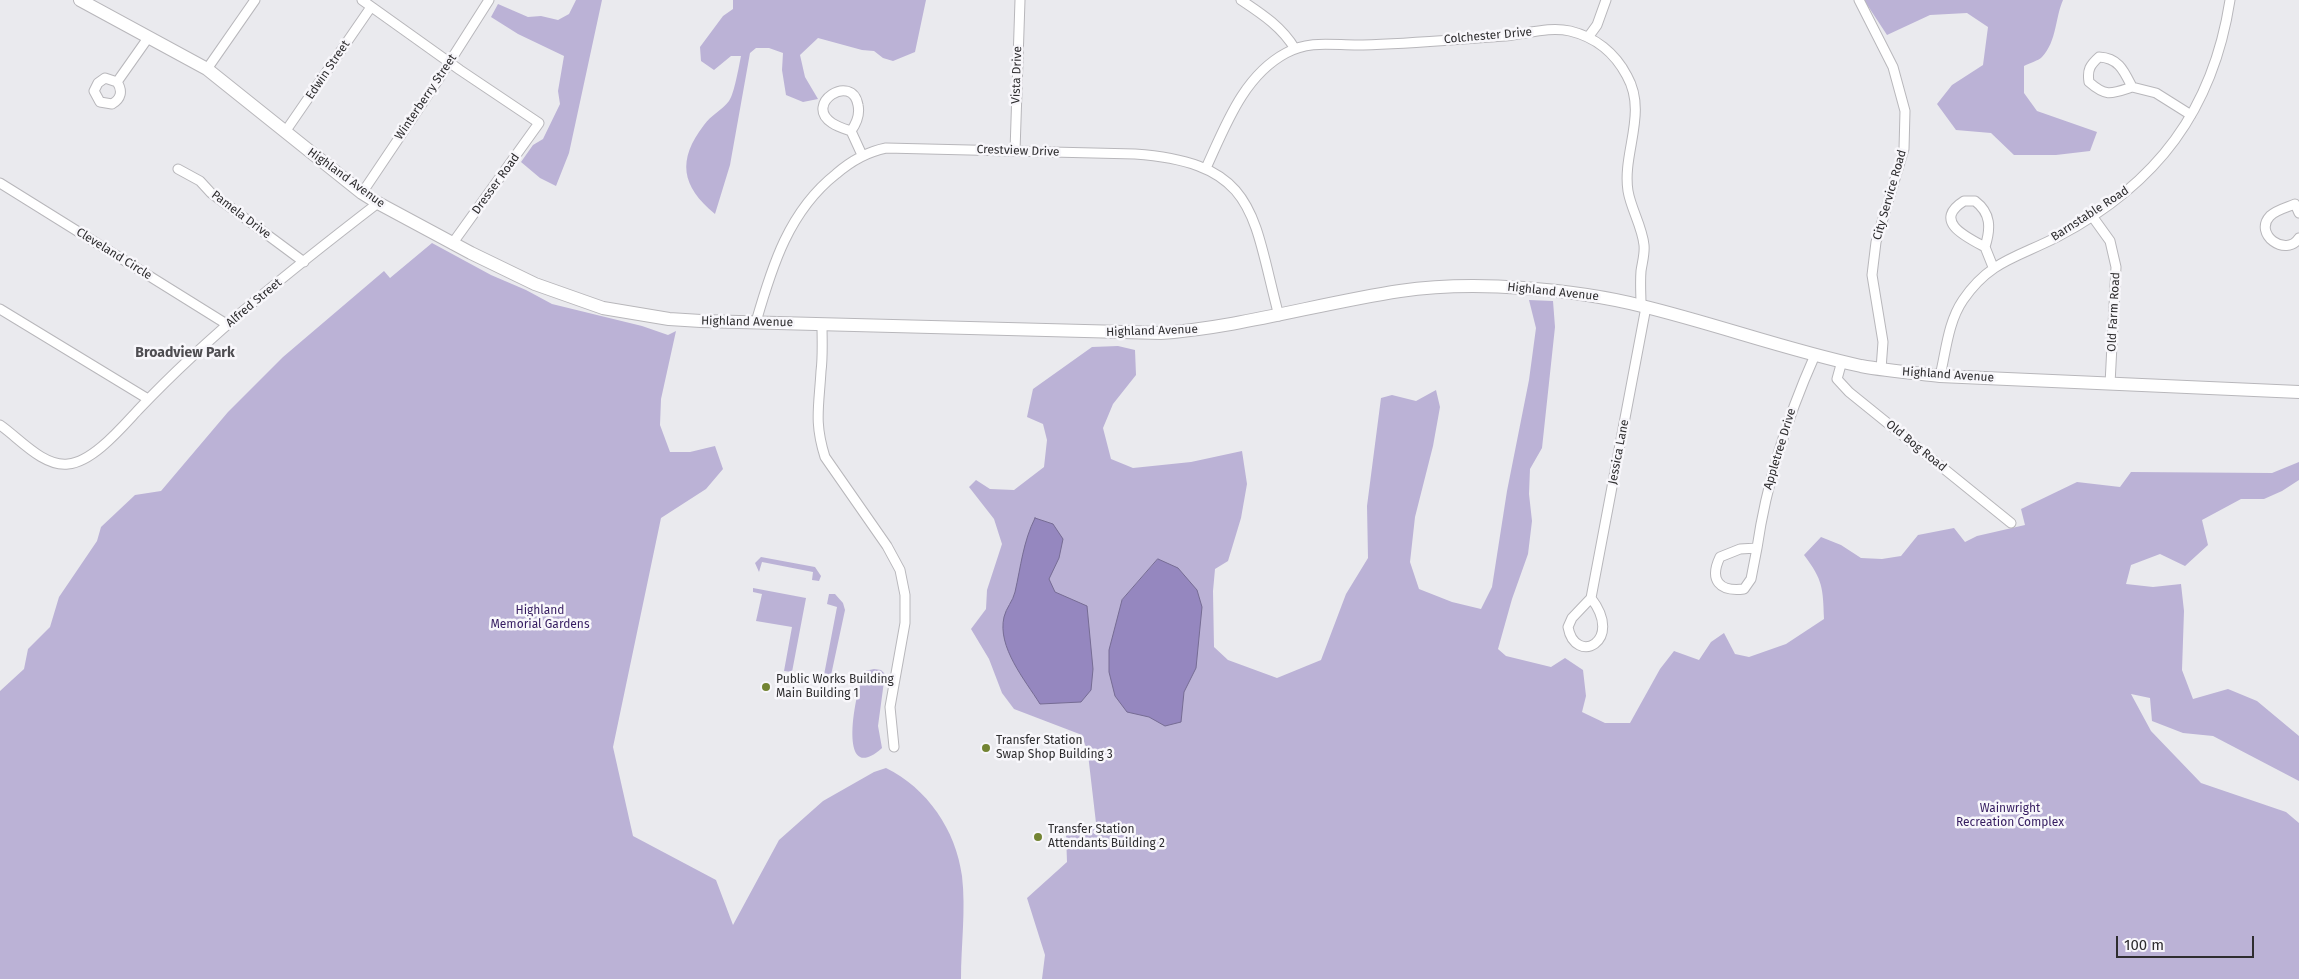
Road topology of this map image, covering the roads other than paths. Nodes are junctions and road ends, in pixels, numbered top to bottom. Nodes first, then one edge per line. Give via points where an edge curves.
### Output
1 (80, 0) edge
2 (255, 0) edge
3 (362, 0) edge
4 (489, 0) edge
5 (1020, 0) edge
6 (1241, 0) edge
7 (1606, 0) edge
8 (1859, 0) edge
9 (2230, 0) edge
10 (371, 7) junction
11 (1589, 36) junction
12 (148, 38) junction
13 (1295, 49) junction
14 (450, 62) junction
15 (207, 69) junction
16 (117, 82) dead end
17 (2132, 87) junction
18 (2191, 115) junction
19 (851, 131) junction
20 (285, 132) junction
21 (1015, 150) junction
22 (862, 155) junction
23 (1206, 168) junction
24 (178, 169) dead end
25 (0, 183) edge
26 (362, 193) junction
27 (378, 203) junction
28 (2298, 205) edge
29 (2092, 216) junction
30 (2299, 238) edge
31 (452, 244) junction
32 (1985, 247) junction
33 (304, 262) junction
34 (1643, 262) joint
35 (1993, 267) junction
36 (1644, 306) junction
37 (0, 309) edge
38 (1279, 316) junction
39 (756, 322) junction
40 (822, 324) junction
41 (228, 325) junction
42 (1815, 355) junction
43 (1842, 361) junction
44 (1881, 369) junction
45 (1940, 376) junction
46 (2110, 384) junction
47 (2299, 392) edge
48 (148, 399) junction
49 (0, 425) edge
50 (2011, 523) dead end
51 (1757, 548) junction
52 (1591, 598) junction
53 (894, 747) dead end

1 - 12 street, Highland Avenue
2 - 15 street
3 - 10 street
4 - 14 street, Winterberry Street
5 - 21 street, Vista Drive
6 - 13 street via 1273,21
7 - 11 street via 1597,25
8 - 44 street, City Service Road via 1893,67 1905,111 1904,149 1876,242 1872,275 1883,342
9 - 18 street, Barnstable Road via 2214,68
10 - 14 street
10 - 20 street, Edwin Street
11 - 13 street, Colchester Drive via 1552,29 1509,36 1362,46 1312,43
11 - 34 street, Colchester Drive via 1617,61 1633,90 1635,119 1628,191 1644,247
12 - 15 street, Highland Avenue
12 - 16 street
13 - 23 street, Colchester Drive via 1261,70 1224,130
14 - 26 street, Winterberry Street
14 - 31 street, Dresser Road via 539,123
15 - 20 street, Highland Avenue
17 - 17 street via 2121,66 2110,58 2099,58 2090,64 2089,82 2101,92
17 - 18 street via 2156,94
18 - 29 street, Barnstable Road via 2148,173
19 - 19 street via 832,123 823,107 828,96 839,90 850,93 857,100 859,108
19 - 22 street
20 - 26 street, Highland Avenue
21 - 22 street, Crestview Drive via 886,148
21 - 23 street, Crestview Drive via 1166,156
22 - 39 street, Crestview Drive via 824,183 803,207 774,265
23 - 38 street, Crestview Drive via 1237,191 1254,217
24 - 33 street, Pamela Drive via 200,181 211,193
25 - 41 street, Cleveland Circle
26 - 27 street, Highland Avenue
27 - 31 street, Highland Avenue
27 - 33 street, Alfred Street
28 - 30 street via 2271,216 2266,224 2266,233 2277,245 2297,242
29 - 35 street, Barnstable Road via 2056,238
29 - 46 street, Old Farm Road via 2110,241 2116,267
31 - 39 street, Highland Avenue via 535,284 604,308 669,319
32 - 32 street via 1989,228 1987,213 1974,201 1964,201 1954,207 1952,224 1963,235
32 - 35 street
33 - 41 street, Alfred Street
34 - 36 street, Jessica Lane
35 - 45 street, Barnstable Road via 1958,309
36 - 38 street, Highland Avenue via 1554,291 1472,286 1399,291
36 - 42 street, Highland Avenue
36 - 52 street, Jessica Lane
37 - 48 street
38 - 40 street, Highland Avenue via 1218,327 1119,333
39 - 40 street, Highland Avenue
40 - 53 street via 817,416 820,441 826,457 887,546 900,570 905,595 904,623 890,707
41 - 48 street, Alfred Street
42 - 43 street, Highland Avenue
42 - 51 street, Appletree Drive via 1796,399 1767,486
43 - 44 street, Highland Avenue
43 - 50 street, Old Bog Road via 1838,379 1849,392
44 - 45 street, Highland Avenue
45 - 46 street, Highland Avenue
46 - 47 street, Highland Avenue
48 - 49 street, Alfred Street via 90,455 66,464 59,465 44,458
51 - 51 street, Appletree Drive via 1720,557 1715,567 1715,577 1720,585 1730,591 1744,589 1751,579
52 - 52 street via 1568,627 1574,641 1581,646 1591,646 1600,641 1604,632 1599,607

